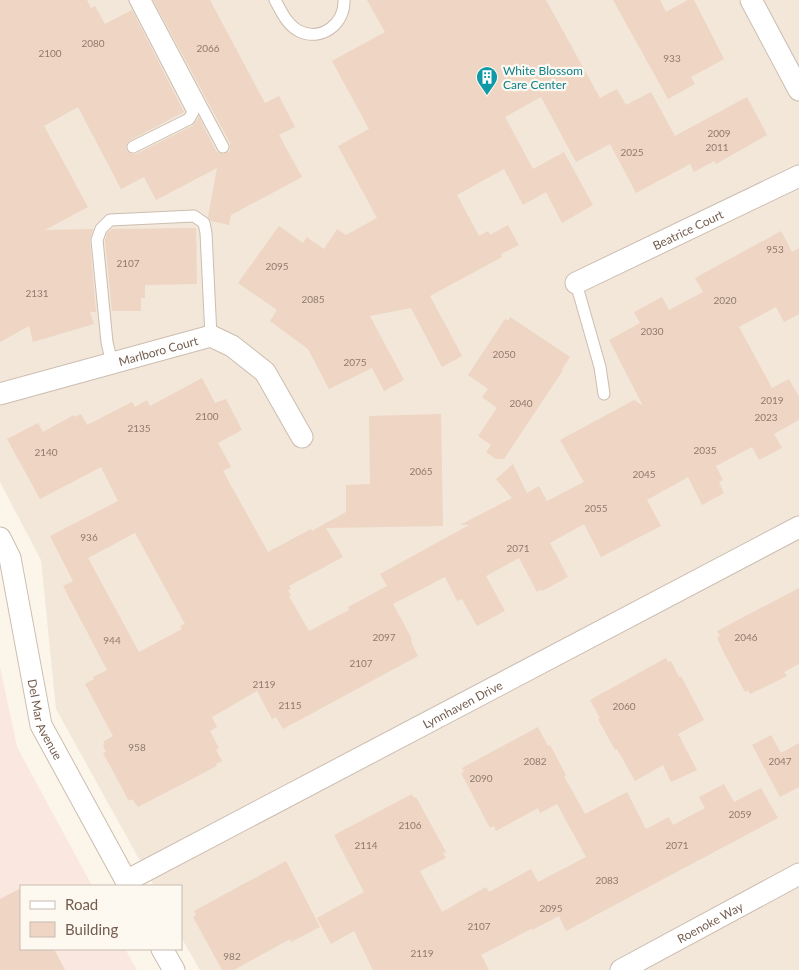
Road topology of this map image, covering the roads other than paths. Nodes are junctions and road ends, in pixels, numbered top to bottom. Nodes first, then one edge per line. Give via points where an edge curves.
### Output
1 (135, 0) edge
2 (145, 0) edge
3 (275, 0) edge
4 (344, 0) edge
5 (751, 0) edge
6 (799, 90) edge
7 (223, 146) dead end
8 (134, 147) dead end
9 (799, 176) edge
10 (576, 283) joint
11 (211, 336) junction
12 (112, 364) junction
13 (0, 394) edge
14 (604, 394) dead end
15 (302, 437) dead end
16 (799, 527) edge
17 (0, 538) edge
18 (799, 874) edge
19 (127, 884) edge
20 (163, 950) edge
21 (174, 970) edge
22 (621, 970) edge

1 - 8 lane via 193,112 189,119
2 - 7 lane
3 - 4 lane via 290,25 308,34 328,31 336,24 342,16
5 - 6 street
9 - 10 street, Beatrice Court
10 - 14 lane via 598,358
11 - 12 street, Marlboro Court
11 - 12 lane via 204,223 194,216 110,220 96,240
11 - 15 street, Marlboro Court via 232,346 265,372
12 - 13 street, Marlboro Court
16 - 19 street, Lynnhaven Drive
17 - 19 street, Del Mar Avenue via 10,558 41,725
18 - 22 street, Roenoke Way
20 - 21 street

